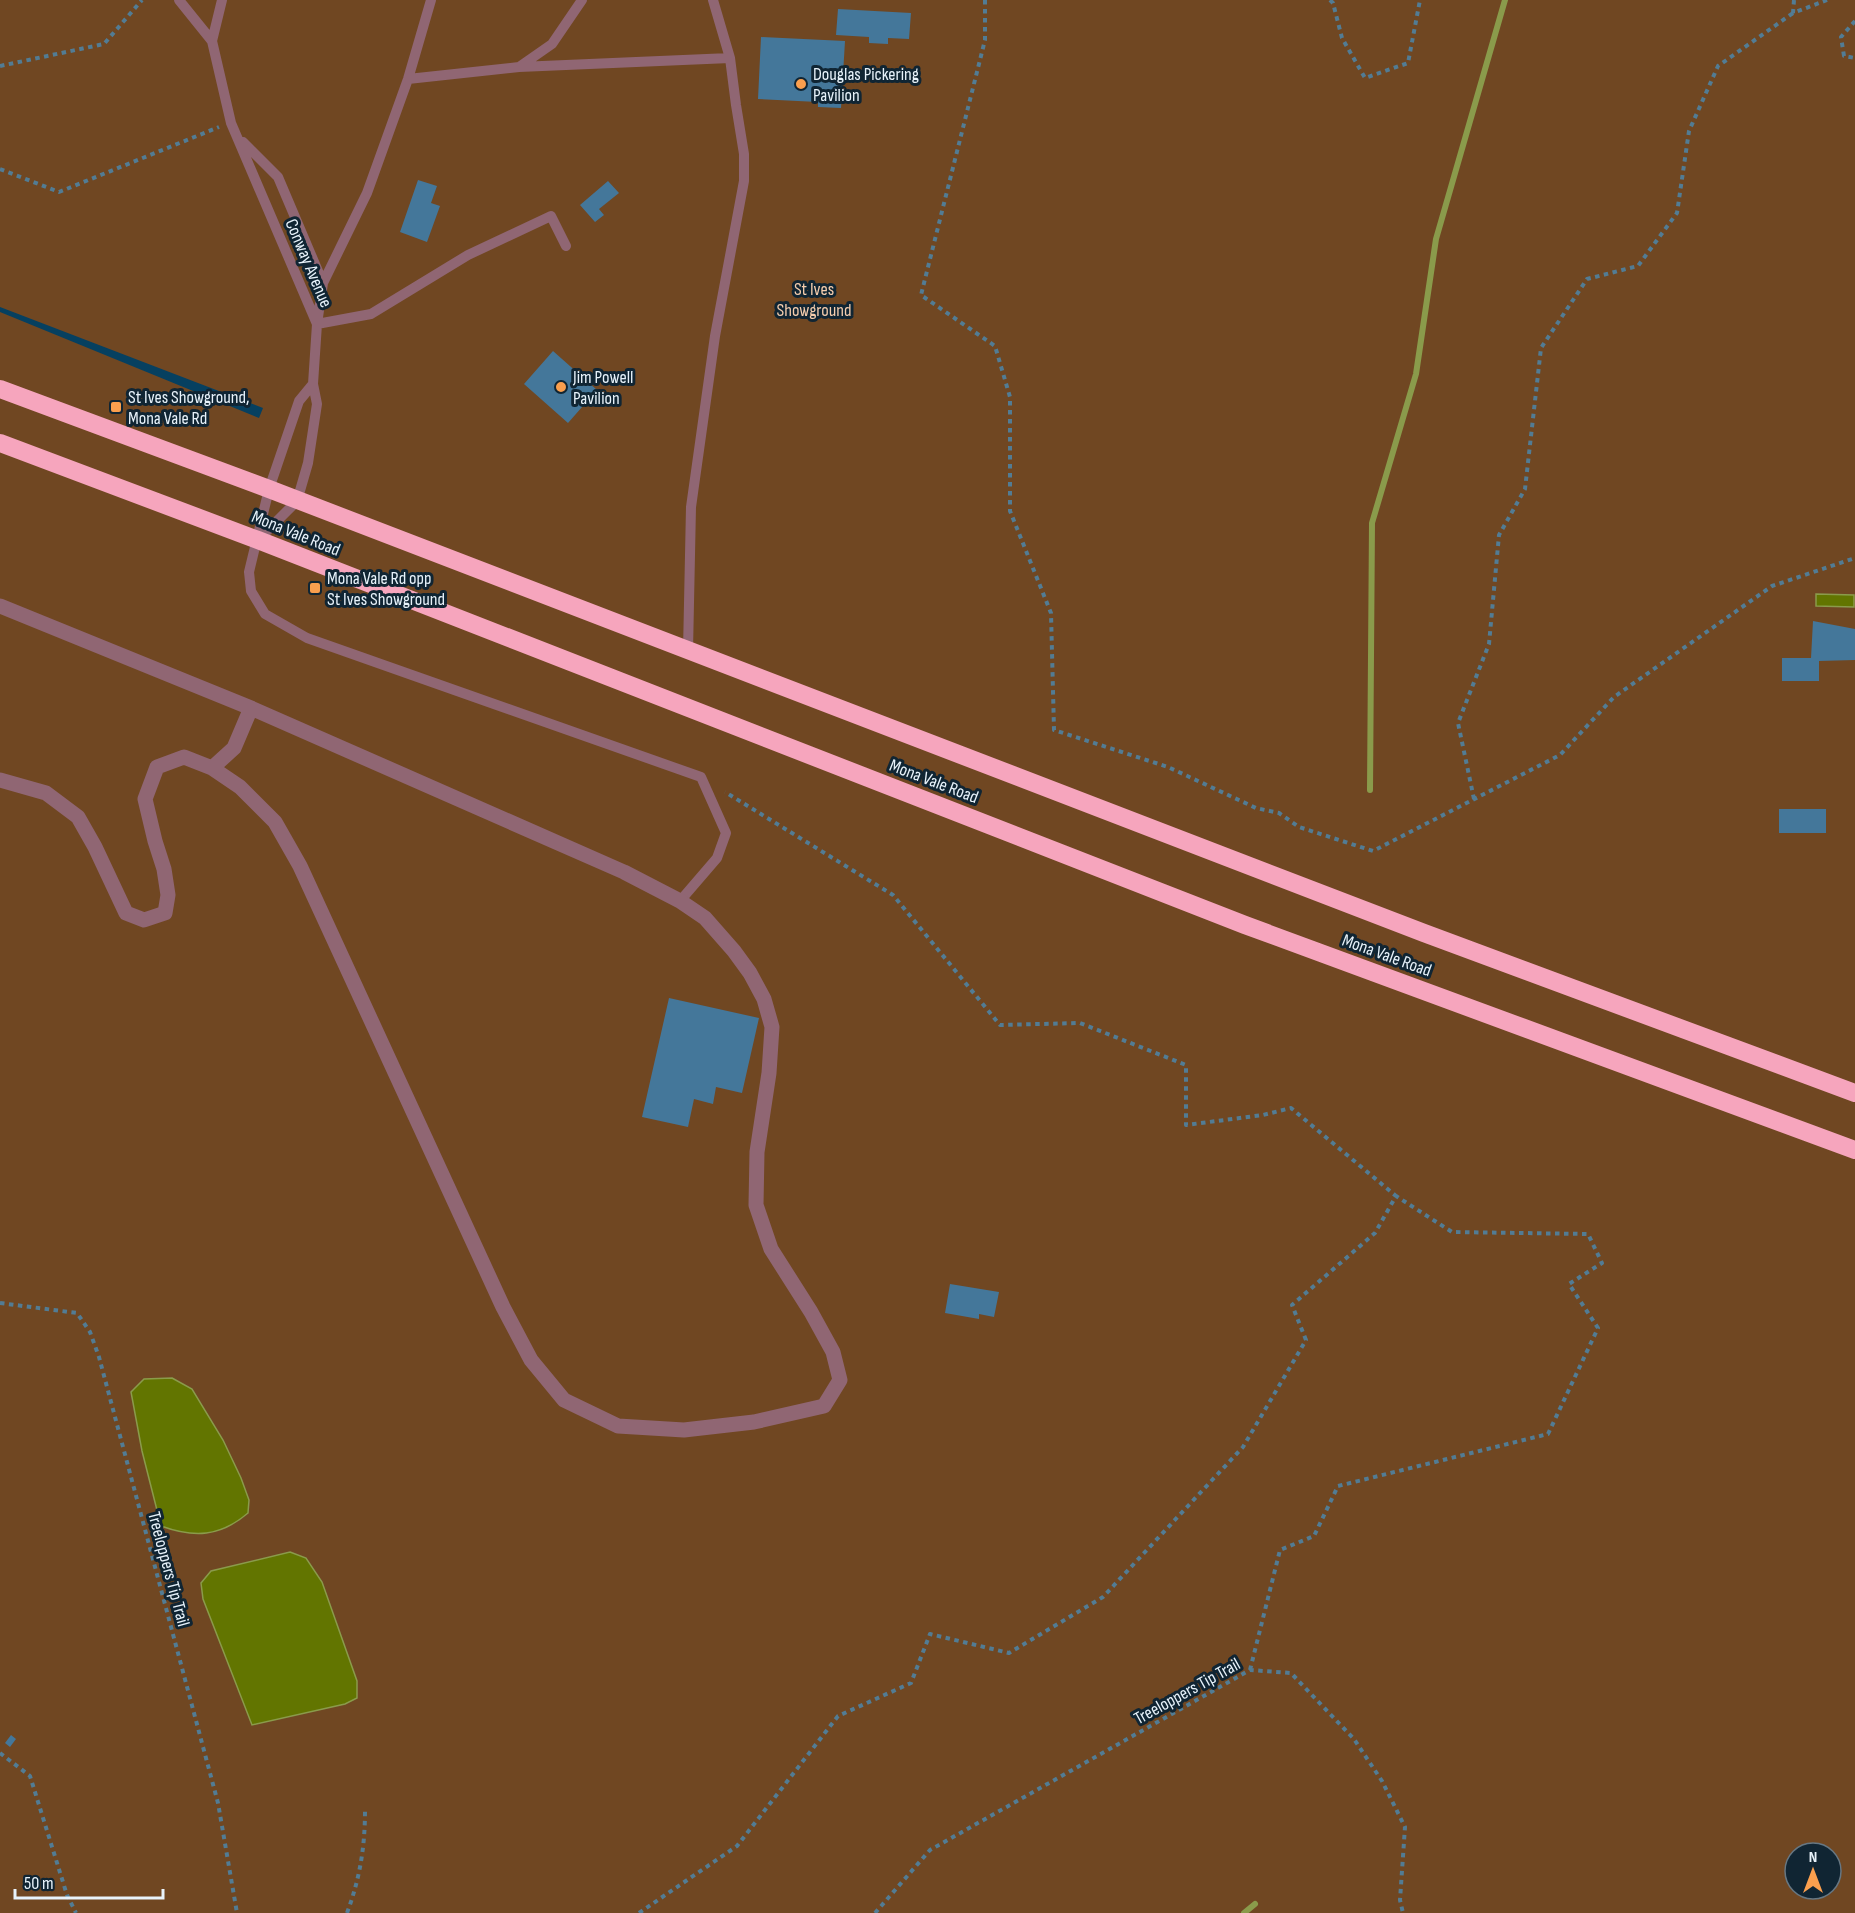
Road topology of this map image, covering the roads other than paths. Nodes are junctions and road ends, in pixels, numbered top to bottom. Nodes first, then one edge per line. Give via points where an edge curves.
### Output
1 (179, 0) edge
2 (222, 0) edge
3 (431, 0) edge
4 (582, 0) edge
5 (713, 0) edge
6 (212, 41) junction
7 (730, 58) junction
8 (519, 68) junction
9 (408, 79) junction
10 (239, 138) junction
11 (566, 246) dead end
12 (323, 283) junction
13 (317, 324) junction
14 (313, 384) junction
15 (0, 388) edge
16 (0, 443) edge
17 (269, 489) junction
18 (297, 501) junction
19 (258, 540) junction
20 (0, 606) edge
21 (688, 651) junction
22 (250, 708) junction
23 (212, 768) junction
24 (0, 780) edge
25 (680, 901) junction
26 (1855, 1093) edge
27 (1855, 1150) edge

1 - 6 lane, Conway Avenue
2 - 6 lane
3 - 9 lane, Conway Avenue
4 - 8 lane via 552,44
5 - 7 lane
6 - 10 lane, Conway Avenue via 231,123
7 - 8 lane
7 - 21 lane via 744,154 744,181 714,336 691,507
8 - 9 lane
9 - 12 lane, Conway Avenue via 367,193
10 - 12 lane via 278,177
10 - 13 lane, Conway Avenue
11 - 13 lane via 551,216 468,255 371,314
12 - 13 lane, Conway Avenue
13 - 14 lane
14 - 17 lane via 299,401
14 - 18 lane via 317,404 308,463
15 - 17 highway, Mona Vale Road
16 - 19 highway, Mona Vale Road
17 - 18 highway, Mona Vale Road
17 - 19 lane
18 - 19 lane
18 - 21 highway, Mona Vale Road
19 - 25 lane via 249,572 251,591 265,614 307,638 701,777 726,834 717,858
19 - 27 highway, Mona Vale Road via 1245,925
20 - 22 street
21 - 26 highway, Mona Vale Road via 1413,929
22 - 23 street via 234,748
22 - 25 street via 613,867
23 - 24 street via 184,757 156,767 145,799 168,896 165,912 144,920 126,913 78,817 46,793
23 - 25 street via 240,787 275,822 300,866 531,1360 564,1400 618,1426 684,1430 754,1422 824,1406 840,1380 833,1352 771,1249 756,1205 757,1152 772,1027 764,999 734,951 705,918

